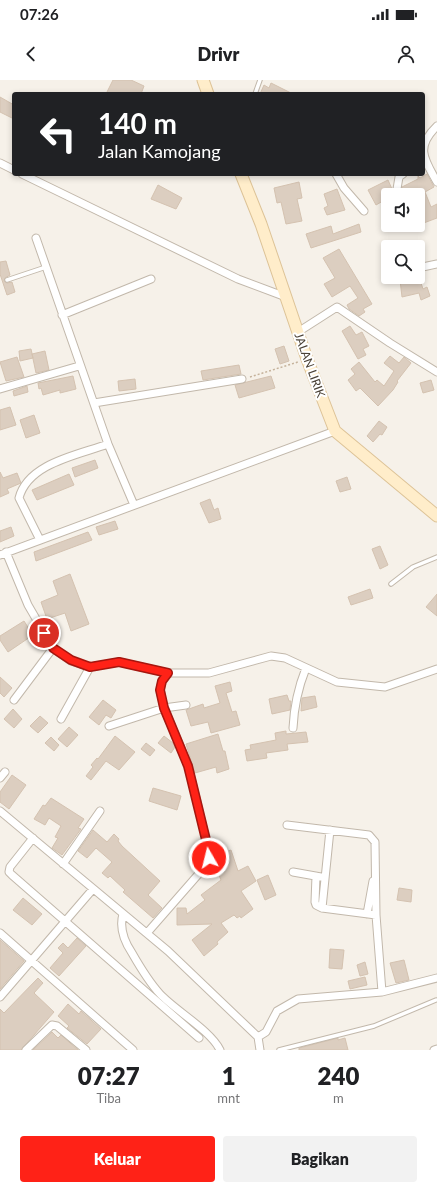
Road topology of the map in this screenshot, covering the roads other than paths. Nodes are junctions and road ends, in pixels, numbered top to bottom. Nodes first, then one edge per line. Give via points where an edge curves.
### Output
1 (203, 80) edge
2 (260, 80) edge
3 (207, 92) edge
4 (256, 92) edge
5 (437, 126) edge
6 (425, 140) edge
7 (0, 163) edge
8 (425, 163) edge
9 (12, 169) edge
10 (26, 176) edge
11 (242, 176) edge
12 (337, 176) edge
13 (400, 176) edge
14 (437, 182) edge
15 (397, 188) edge
16 (364, 211) dead end
17 (36, 238) dead end
18 (437, 264) edge
19 (46, 267) junction
20 (425, 267) edge
21 (151, 279) dead end
22 (7, 280) dead end
23 (286, 297) junction
24 (62, 315) junction
25 (298, 332) junction
26 (79, 366) junction
27 (437, 372) edge
28 (242, 379) road end
29 (0, 389) edge
30 (94, 403) junction
31 (335, 430) junction
32 (108, 444) junction
33 (134, 505) junction
34 (437, 516) edge
35 (40, 540) junction
36 (3, 554) edge
37 (437, 557) edge
38 (391, 584) dead end
39 (53, 648) junction
40 (90, 667) junction
41 (306, 668) junction
42 (437, 668) edge
43 (168, 673) junction
44 (14, 700) dead end
45 (186, 705) dead end
46 (164, 708) junction
47 (62, 719) dead end
48 (108, 726) dead end
49 (293, 728) dead end
50 (5, 772) dead end
51 (0, 778) edge
52 (0, 811) edge
53 (100, 811) dead end
54 (287, 825) dead end
55 (330, 830) junction
56 (32, 838) junction
57 (63, 864) junction
58 (375, 867) junction
59 (293, 872) dead end
60 (320, 877) junction
61 (93, 889) junction
62 (123, 914) junction
63 (367, 914) junction
64 (376, 915) junction
65 (66, 922) junction
66 (0, 933) edge
67 (147, 933) junction
68 (32, 960) junction
69 (437, 978) edge
70 (382, 992) junction
71 (0, 997) edge
72 (436, 1000) edge
73 (258, 1037) junction
74 (199, 1038) dead end
75 (437, 1049) edge
76 (26, 1050) edge
77 (86, 1050) edge
78 (133, 1050) edge
79 (220, 1050) edge
80 (260, 1050) edge
81 (279, 1050) edge
82 (434, 1050) edge

1 - 3 main road
2 - 4 lane
5 - 6 street
7 - 9 street
8 - 14 street
10 - 23 street via 238,279
11 - 23 main road, JALAN LIRIK via 262,224
12 - 16 street
13 - 15 street
17 - 19 street
18 - 20 street
19 - 22 lane
19 - 24 street
21 - 24 street
23 - 25 main road, JALAN LIRIK
24 - 26 street
25 - 27 street via 337,307
25 - 31 main road, JALAN LIRIK
26 - 29 street
26 - 30 street
28 - 30 street
30 - 32 street
31 - 33 street
31 - 34 main road, JALAN LIRIK
32 - 33 street
32 - 35 street via 39,469 21,489 19,498
33 - 35 street
35 - 36 street
36 - 39 street
37 - 38 lane via 413,567
39 - 40 street via 71,660
39 - 44 street
40 - 43 street via 119,662
40 - 47 street
41 - 42 street via 337,682 385,687
41 - 43 street via 285,658 271,656 209,673
41 - 49 street via 298,687
43 - 46 street via 162,681 160,690
45 - 46 street
46 - 48 street
46 - 67 street via 188,766 209,858 203,869
50 - 51 street
52 - 56 street
53 - 57 street
54 - 55 street
55 - 58 street via 369,834 375,842
55 - 60 street
56 - 57 street
56 - 65 street via 10,866 9,872
57 - 61 street
58 - 63 street
58 - 64 street
59 - 60 street
60 - 63 street via 314,902 316,905
61 - 62 street
61 - 65 street
62 - 67 street
62 - 79 street via 120,922 124,940 153,985
63 - 64 street
64 - 70 street
65 - 68 street
65 - 74 street
66 - 68 street
67 - 73 street
68 - 71 street
68 - 78 street
69 - 70 street
70 - 73 street via 298,999 276,1011 266,1032
72 - 81 lane via 374,1026
73 - 80 street
75 - 82 street
76 - 77 street via 52,1025 57,1026

